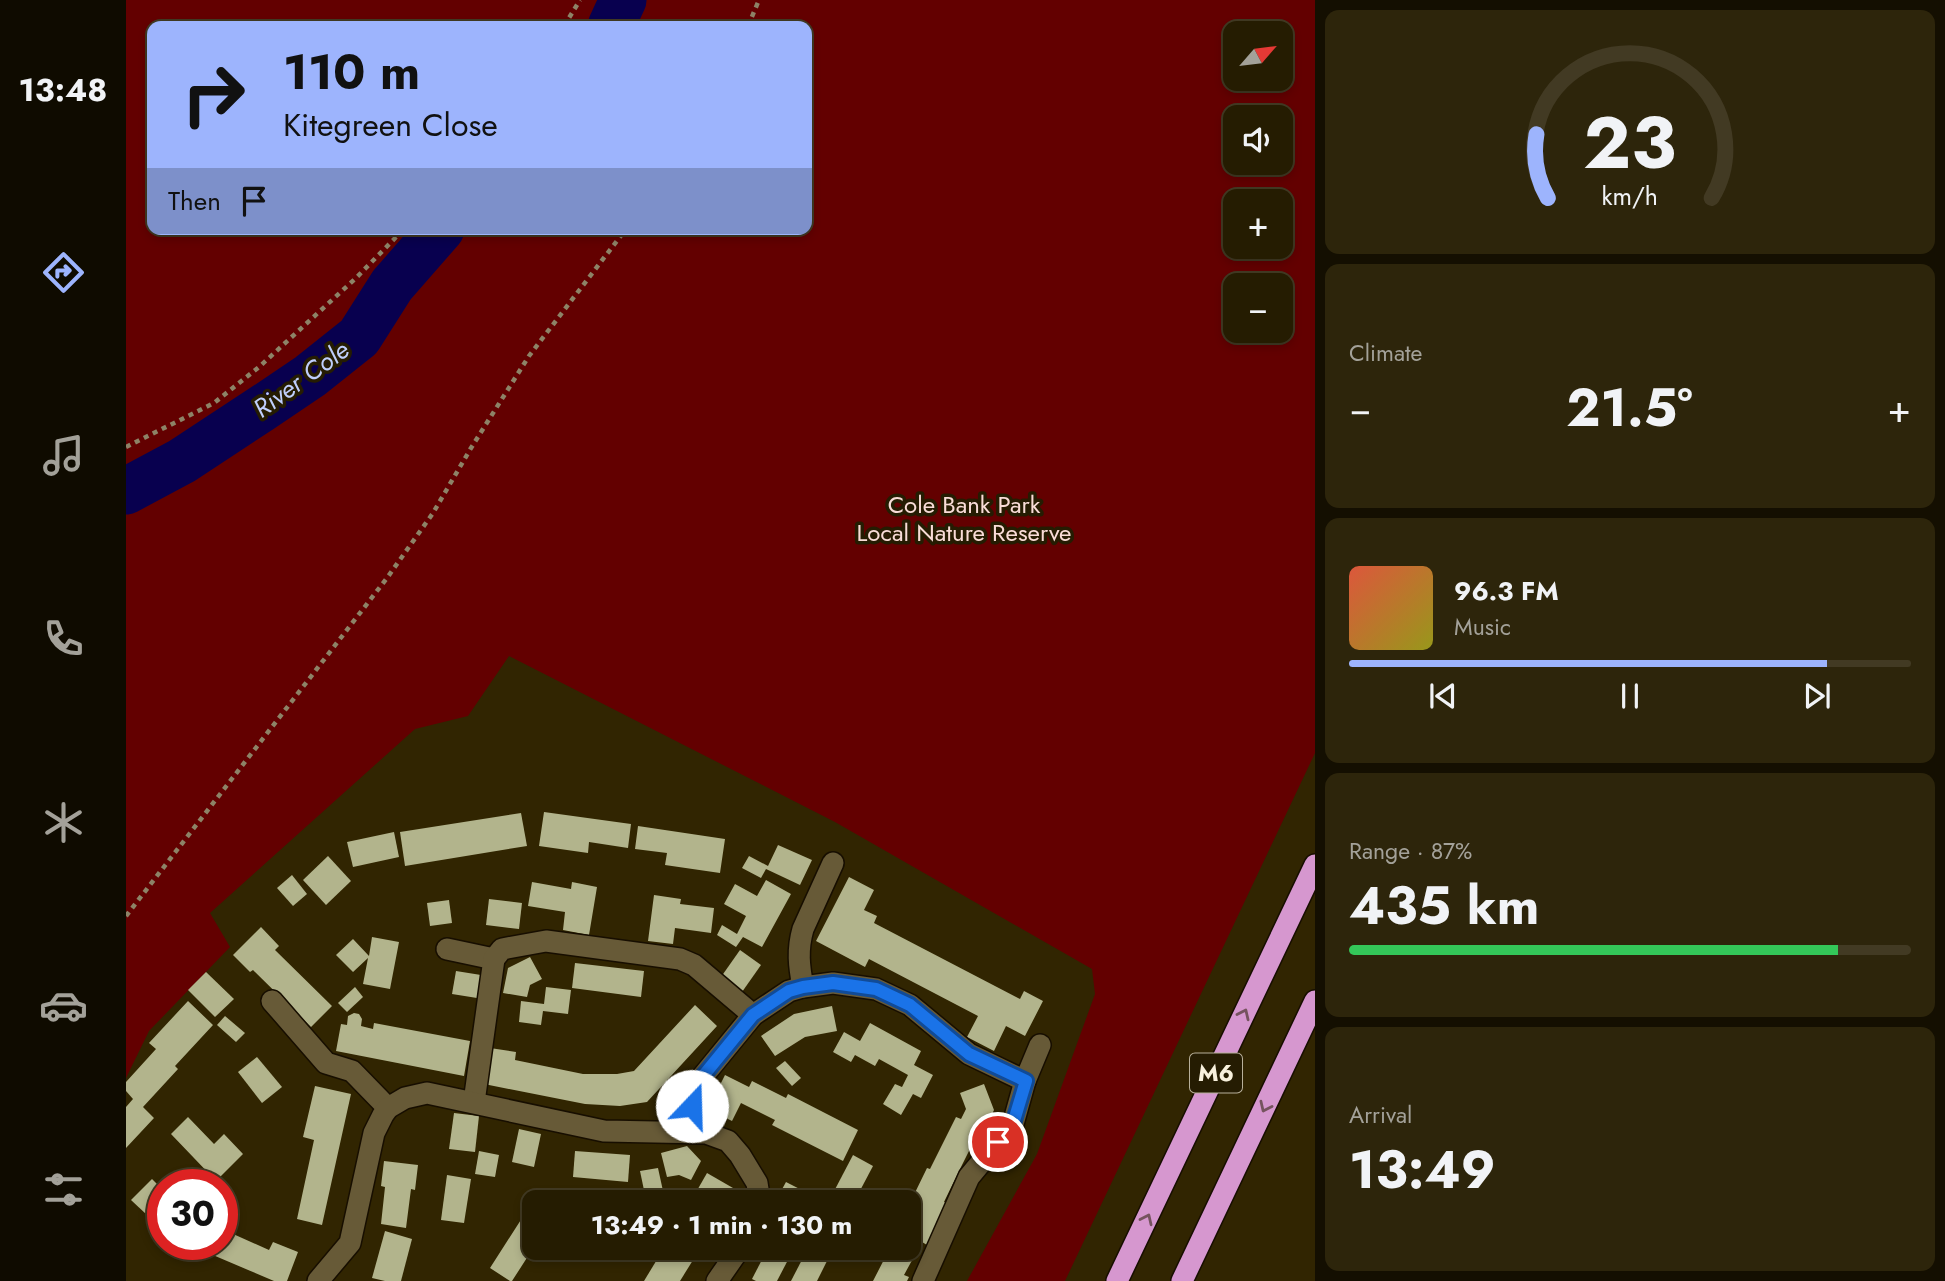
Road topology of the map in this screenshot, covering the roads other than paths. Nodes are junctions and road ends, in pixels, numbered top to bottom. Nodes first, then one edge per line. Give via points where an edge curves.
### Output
1 (834, 863) dead end
2 (1315, 865) edge
3 (447, 949) dead end
4 (494, 959) junction
5 (803, 987) junction
6 (272, 1001) dead end
7 (1315, 1001) edge
8 (753, 1015) junction
9 (1040, 1045) dead end
10 (1026, 1081) junction
11 (474, 1102) junction
12 (388, 1108) junction
13 (686, 1131) junction
14 (758, 1190) edge
15 (732, 1260) edge
16 (318, 1281) edge
17 (718, 1281) edge
18 (923, 1281) edge
19 (1117, 1281) edge
20 (1182, 1281) edge

1 - 5 street via 803,929 798,963
19 -> 2 highway, M6
3 - 4 street
4 - 8 street via 502,949 546,941 680,959 694,965
4 - 11 street
5 - 8 street
5 - 10 street via 833,983 876,989 910,1005 969,1054
6 - 12 street via 326,1063 352,1071
7 -> 20 highway, M6
8 - 13 street via 699,1081
9 - 10 street
10 - 18 street via 1013,1124 969,1177
11 - 12 street via 427,1093
11 - 13 street via 604,1131
12 - 16 street via 374,1133 350,1243
13 - 14 street via 728,1141 751,1169
15 - 17 street

